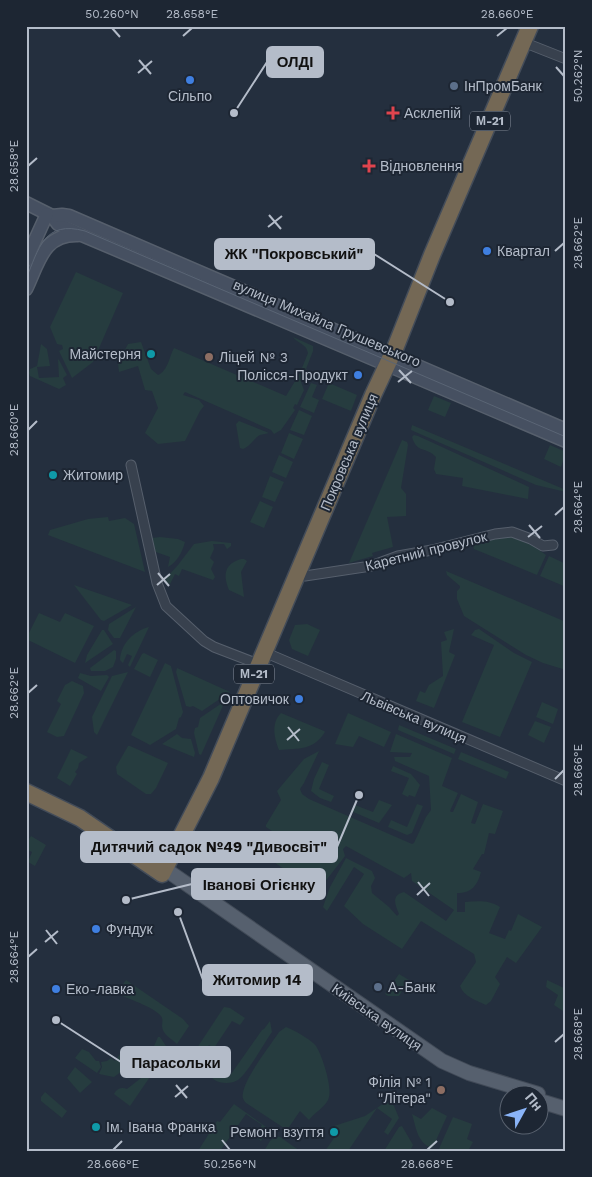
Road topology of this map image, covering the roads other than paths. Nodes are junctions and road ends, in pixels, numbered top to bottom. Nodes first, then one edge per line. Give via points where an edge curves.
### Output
1 (530, 26) edge
2 (523, 42) junction
3 (566, 59) edge
4 (26, 203) edge
5 (50, 215) junction
6 (82, 235) junction
7 (26, 260) edge
8 (26, 289) edge
9 (390, 360) junction
10 (566, 430) edge
11 (566, 441) edge
12 (130, 465) dead end
13 (553, 545) dead end
14 (298, 573) junction
15 (261, 658) junction
16 (566, 781) edge
17 (26, 785) edge
18 (26, 792) edge
19 (164, 872) junction
20 (503, 1084) edge
21 (500, 1089) edge
22 (550, 1098) edge
23 (566, 1102) edge
24 (550, 1104) edge
25 (566, 1109) edge

1 - 2 highway, Покровська вулиця / М-21
2 - 3 street
2 - 9 highway, Покровська вулиця / М-21
4 - 5 main road, вулиця Михайла Грушевського
5 - 6 main road, вулиця Михайла Грушевського via 58,224
5 - 7 main road
5 - 9 main road, вулиця Михайла Грушевського via 69,216
6 - 8 main road via 67,234 54,240 42,254
6 - 9 main road, вулиця Михайла Грушевського
9 - 10 main road, вулиця Михайла Грушевського
9 - 11 main road, вулиця Михайла Грушевського
9 - 14 highway, Покровська вулиця / М-21
12 - 15 street, Львівська вулиця via 157,583 166,606 214,647
13 - 14 street, Каретний провулок via 543,546 512,532 398,556 371,566 305,576
14 - 15 highway, Покровська вулиця / М-21
15 - 16 street, Львівська вулиця
15 - 19 highway, Покровська вулиця / М-21 via 211,778
17 - 19 highway, Київська вулиця via 99,823
18 - 19 highway, Київська вулиця via 80,818
19 - 20 main road, Київська вулиця via 442,1061
19 - 21 main road, Київська вулиця via 314,982 434,1064 470,1081
22 - 23 main road, Київська вулиця
24 - 25 main road

